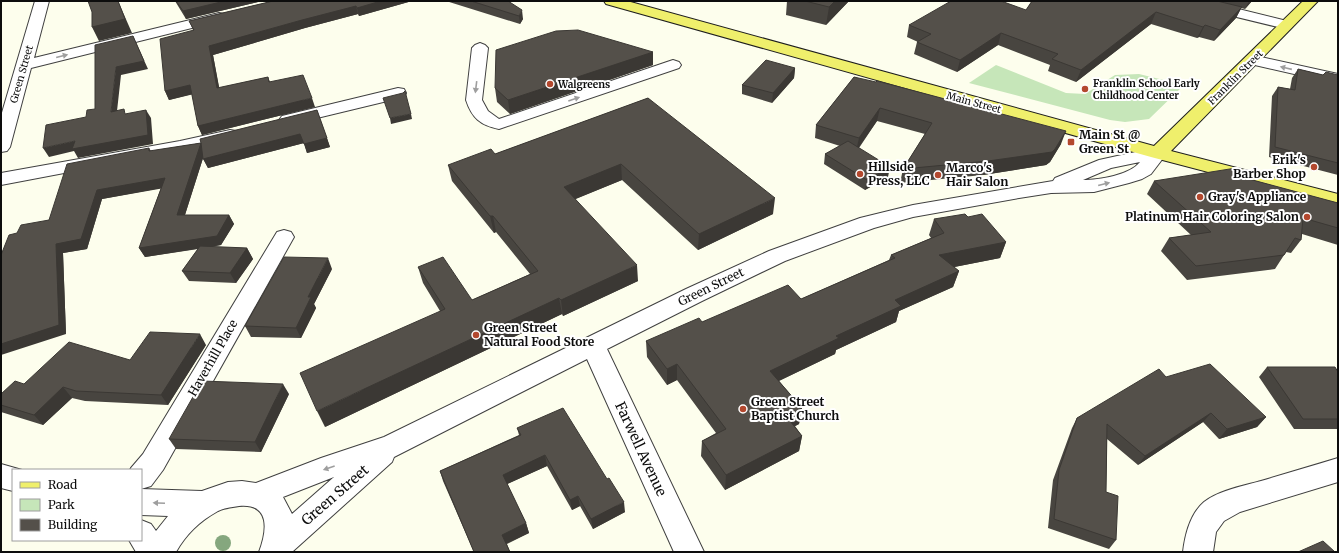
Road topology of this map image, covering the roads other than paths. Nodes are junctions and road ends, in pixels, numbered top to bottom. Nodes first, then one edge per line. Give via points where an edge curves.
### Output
1 (42, 1) edge
2 (611, 1) edge
3 (1188, 1) edge
4 (1311, 1) edge
5 (232, 14) edge
6 (1286, 25) junction
7 (480, 48) dead end
8 (1252, 60) junction
9 (24, 65) junction
10 (672, 65) dead end
11 (1338, 80) edge
12 (398, 93) edge
13 (8, 94) edge
14 (274, 124) edge
15 (243, 131) edge
16 (1, 147) edge
17 (1158, 153) junction
18 (1, 179) edge
19 (1338, 200) edge
20 (284, 238) dead end
21 (593, 346) junction
22 (392, 446) junction
23 (1338, 470) edge
24 (1, 476) edge
25 (142, 476) edge
26 (12, 479) edge
27 (255, 496) junction
28 (142, 502) edge
29 (205, 504) junction
30 (142, 536) edge
31 (276, 549) edge
32 (152, 552) edge
33 (161, 552) edge
34 (689, 552) edge
35 (1198, 552) edge

1 - 9 street, Green Street
2 - 17 main road, Main Street
3 - 6 street
4 - 6 main road, Franklin Street
9 -> 5 street
6 - 8 main road, Franklin Street
7 -> 10 street via 474,100 479,112 496,124
11 -> 8 street
8 - 17 main road, Franklin Street
9 - 13 street, Green Street
12 - 14 street
13 - 16 street, Green Street
15 - 18 street via 180,146
17 - 19 main road, Main Street
17 - 21 street, Green Street via 1144,170 1135,175 1094,186 1051,187 867,223 777,256
20 - 25 street, Haverhill Place via 153,462
21 - 22 street, Green Street
21 - 34 street, Farwell Avenue
22 -> 27 street, Green Street
22 - 31 street, Green Street via 337,492
23 - 35 street via 1232,502 1214,512 1204,525
24 - 26 street
27 - 29 street via 233,495
27 - 31 street via 268,501 278,512 281,529
29 -> 28 street
29 - 33 street via 178,524
30 - 32 street

